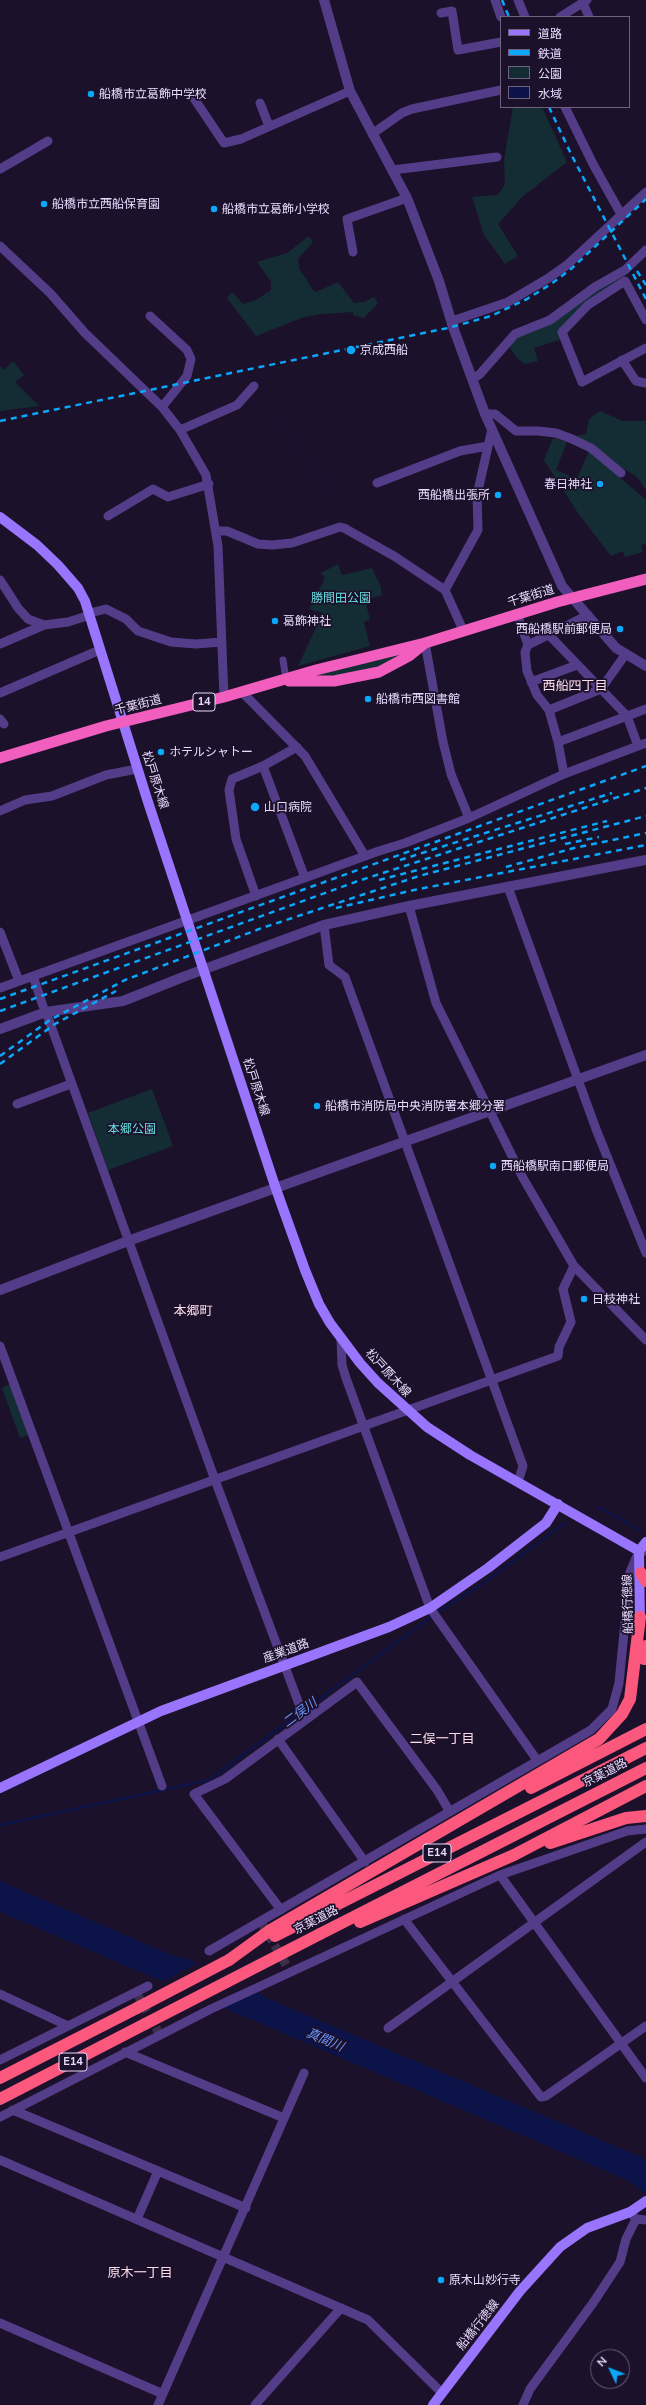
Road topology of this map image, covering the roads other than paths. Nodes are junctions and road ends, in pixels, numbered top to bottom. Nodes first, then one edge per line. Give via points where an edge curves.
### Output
1 (324, 0) edge
2 (495, 0) edge
3 (518, 0) edge
4 (585, 2) edge
5 (441, 13) dead end
6 (501, 16) edge
7 (525, 16) edge
8 (562, 16) edge
9 (589, 16) edge
10 (500, 42) edge
11 (500, 90) edge
12 (350, 91) junction
13 (190, 94) dead end
14 (260, 103) dead end
15 (565, 108) edge
16 (269, 126) junction
17 (372, 134) junction
18 (48, 141) dead end
19 (497, 157) dead end
20 (0, 169) edge
21 (393, 170) junction
22 (646, 192) edge
23 (407, 198) junction
24 (622, 216) junction
25 (0, 246) edge
26 (646, 250) edge
27 (353, 252) dead end
28 (150, 316) dead end
29 (646, 320) edge
30 (452, 322) junction
31 (646, 348) edge
32 (622, 360) junction
33 (473, 379) junction
34 (646, 383) edge
35 (254, 386) dead end
36 (162, 407) junction
37 (485, 414) junction
38 (492, 429) junction
39 (180, 430) junction
40 (488, 446) junction
41 (622, 473) dead end
42 (377, 483) dead end
43 (209, 484) junction
44 (108, 516) dead end
45 (0, 517) edge
46 (217, 531) junction
47 (646, 579) edge
48 (0, 580) edge
49 (445, 590) junction
50 (572, 598) junction
51 (90, 614) junction
52 (517, 614) junction
53 (588, 615) junction
54 (44, 626) junction
55 (462, 630) junction
56 (549, 635) junction
57 (221, 642) junction
58 (425, 643) junction
59 (0, 644) edge
60 (528, 645) junction
61 (95, 652) dead end
62 (625, 655) junction
63 (283, 660) dead end
64 (577, 665) junction
65 (646, 666) edge
66 (285, 677) junction
67 (531, 682) junction
68 (601, 689) junction
69 (242, 692) junction
70 (0, 693) edge
71 (224, 697) junction
72 (549, 710) junction
73 (646, 710) edge
74 (627, 716) junction
75 (123, 722) junction
76 (558, 742) junction
77 (642, 744) edge
78 (297, 747) junction
79 (0, 758) edge
80 (263, 766) junction
81 (138, 769) junction
82 (564, 774) junction
83 (0, 811) edge
84 (468, 818) junction
85 (365, 856) junction
86 (646, 860) edge
87 (305, 878) junction
88 (508, 887) junction
89 (256, 896) junction
90 (409, 906) junction
91 (187, 921) junction
92 (324, 926) junction
93 (0, 932) edge
94 (204, 969) junction
95 (33, 976) junction
96 (19, 981) junction
97 (0, 988) edge
98 (45, 1009) junction
99 (0, 1029) edge
100 (646, 1055) edge
101 (579, 1080) junction
102 (68, 1085) dead end
103 (17, 1104) dead end
104 (489, 1113) junction
105 (405, 1142) junction
106 (276, 1190) junction
107 (128, 1241) junction
108 (646, 1253) edge
109 (574, 1266) junction
110 (0, 1290) edge
111 (341, 1339) junction
112 (646, 1340) edge
113 (0, 1346) edge
114 (491, 1379) junction
115 (405, 1409) junction
116 (363, 1425) junction
117 (215, 1480) junction
118 (518, 1482) junction
119 (558, 1504) junction
120 (68, 1533) junction
121 (646, 1542) edge
122 (642, 1551) edge
123 (0, 1557) edge
124 (643, 1577) edge
125 (430, 1608) junction
126 (640, 1617) junction
127 (646, 1646) edge
128 (645, 1664) edge
129 (284, 1666) junction
130 (305, 1720) junction
131 (137, 1722) junction
132 (646, 1728) edge
133 (278, 1739) junction
134 (646, 1748) edge
135 (537, 1760) junction
136 (646, 1768) edge
137 (162, 1786) dead end
138 (646, 1786) edge
139 (0, 1788) edge
140 (450, 1812) junction
141 (646, 1816) edge
142 (646, 1829) edge
143 (646, 1842) edge
144 (412, 1848) junction
145 (514, 1855) junction
146 (364, 1862) junction
147 (500, 1875) junction
148 (281, 1910) junction
149 (404, 1919) junction
150 (533, 1923) junction
151 (320, 1934) junction
152 (209, 1951) dead end
153 (229, 1960) junction
154 (452, 1981) junction
155 (148, 1986) dead end
156 (0, 1994) edge
157 (66, 2025) junction
158 (646, 2026) edge
159 (388, 2028) dead end
160 (621, 2044) junction
161 (125, 2052) junction
162 (0, 2060) edge
163 (304, 2073) dead end
164 (0, 2078) edge
165 (646, 2078) edge
166 (0, 2099) edge
167 (13, 2110) junction
168 (1, 2118) edge
169 (284, 2118) junction
170 (0, 2160) edge
171 (158, 2171) junction
172 (646, 2201) edge
173 (246, 2208) junction
174 (633, 2216) junction
175 (136, 2219) junction
176 (646, 2220) edge
177 (224, 2257) junction
178 (341, 2308) junction
179 (0, 2323) edge
180 (442, 2393) junction
181 (163, 2394) junction
182 (158, 2405) edge
183 (255, 2405) edge
184 (433, 2405) edge
185 (524, 2405) edge

1 - 12 street
2 - 6 street
3 - 7 street
4 - 8 street
4 - 9 street
5 - 10 street via 452,11 458,50
11 - 17 street via 412,109
12 - 16 street
12 - 17 street
13 - 16 street via 224,143 241,139
14 - 16 street
15 - 24 street
17 - 21 street
18 - 20 street
19 - 21 street
21 - 23 street
22 - 24 street
23 - 27 street via 348,219
23 - 30 street via 440,282
24 - 30 street via 567,265 524,294 490,310
25 - 36 street
26 - 33 street via 625,270 595,287 550,320 515,334
28 - 36 street via 187,350 191,359 187,376
29 - 32 street via 625,281 588,305 562,332 582,382
30 - 33 street
31 - 32 street
32 - 34 street via 636,381
33 - 37 street
35 - 39 street via 236,405
36 - 39 street
37 - 38 street
37 - 41 street via 495,414 516,431 550,432 572,439 591,448
38 - 40 street
38 - 50 street via 562,586
39 - 43 street
40 - 42 street via 460,452
40 - 49 street via 477,495 478,530
43 - 44 street via 168,497 153,489
43 - 46 street
45 - 51 main road, 松戸原木線 via 37,545 58,565 78,588
46 - 49 street via 227,531 258,544 272,545 292,543 340,527 344,528 394,556
46 - 57 street
47 - 50 highway, 千葉街道 / 14
48 - 54 street via 28,619
49 - 55 street
50 - 52 highway, 千葉街道 / 14
50 - 53 street
51 - 54 street via 68,622
51 - 57 street via 106,609 126,619 138,631 171,642
51 - 75 main road, 松戸原木線
52 - 55 highway, 千葉街道 / 14
52 - 60 street
53 - 56 street
53 - 62 street
54 - 59 street
55 - 58 highway, 千葉街道 / 14
56 - 60 street
56 - 64 street
57 - 71 street
58 - 66 highway, 千葉街道 / 14
58 - 66 highway, 千葉街道 / 14 via 409,656 379,672 334,681
58 - 84 street via 442,742 450,774
60 - 67 street via 524,660
61 - 70 street
62 - 65 street
62 - 68 street
63 - 66 street
64 - 67 street
64 - 68 street
66 - 69 highway, 千葉街道 / 14
67 - 72 street via 536,695
68 - 72 street
68 - 74 street
69 - 71 highway, 千葉街道 / 14
69 - 78 street
71 - 75 highway, 千葉街道 / 14
72 - 76 street
73 - 74 street
74 - 76 street
74 - 77 street
75 - 79 highway, 千葉街道 / 14
75 - 81 main road, 松戸原木線
76 - 82 street
77 - 82 street
78 - 80 street
78 - 85 street via 305,756
80 - 87 street
80 - 89 street via 232,779 229,790 236,839
81 - 83 street via 106,775 52,796 25,800
81 - 91 main road, 松戸原木線
82 - 84 street
84 - 85 street
85 - 87 street
86 - 88 street
87 - 89 street
88 - 90 street
88 - 101 street
89 - 91 street
90 - 92 street
90 - 104 street via 436,1003
91 - 94 main road, 松戸原木線
91 - 95 street
92 - 94 street
92 - 105 street via 329,965 345,977
93 - 96 street
94 - 98 street via 123,1001
94 - 106 main road, 松戸原木線
95 - 96 street
95 - 98 street
96 - 97 street
98 - 99 street
98 - 107 street
100 - 101 street
101 - 104 street
101 - 108 street
102 - 103 street
104 - 105 street
104 - 109 street
105 - 106 street
105 - 114 street
106 - 107 street
106 - 111 main road, 松戸原木線 via 319,1304
107 - 110 street
107 - 117 street
109 - 112 street
109 - 114 street via 563,1289 571,1322 559,1347 558,1356
111 - 115 main road, 松戸原木線 via 378,1383
111 - 116 street via 344,1371
113 - 120 street
114 - 115 street
114 - 118 street via 524,1466
115 - 116 street
115 - 118 main road, 松戸原木線 via 449,1442
116 - 117 street
116 - 125 street
117 - 120 street
117 - 129 street
118 - 119 main road, 松戸原木線
119 - 122 main road, 松戸原木線
119 - 125 main road, 産業道路 via 546,1523 488,1568
120 - 123 street
120 - 131 street
121 - 122 main road
122 - 124 main road, 船橋行徳線
122 - 135 street via 630,1572 619,1683 612,1708 591,1730
124 - 126 main road, 船橋行徳線
125 - 129 main road, 産業道路 via 389,1627
125 - 135 street
126 - 128 main road, 船橋行徳線
126 - 144 highway via 630,1699 612,1727 599,1739 572,1756
127 - 128 highway
129 - 130 street
129 - 131 main road, 産業道路 via 196,1697
130 - 133 street
130 - 140 street via 357,1682 437,1790
131 - 137 street
131 - 139 main road, 産業道路
132 - 144 highway
133 - 146 street
133 - 148 street via 225,1779 194,1794
134 - 153 highway, 京葉道路 / E14
135 - 140 street
136 - 151 highway, 京葉道路 / E14
138 - 145 highway
140 - 146 street
141 - 145 highway via 626,1818
142 - 147 street via 627,1831
143 - 150 street
144 - 153 highway via 269,1931
145 - 151 highway via 357,1923
146 - 148 street
147 - 149 street
147 - 150 street
148 - 152 street
149 - 154 street
149 - 161 street
150 - 154 street
150 - 160 street
151 - 166 highway, 京葉道路 / E14, bridge
153 - 164 highway, 京葉道路 / E14, bridge
154 - 159 street
154 - 160 street via 540,2097 546,2096
155 - 157 street
156 - 157 street
157 - 162 street
158 - 160 street
160 - 165 street
161 - 167 street
161 - 169 street
163 - 169 street
167 - 168 street
167 - 171 street
169 - 173 street
170 - 175 street
171 - 173 street
171 - 175 street
172 - 174 main road, 船橋行徳線
173 - 177 street
174 - 176 street
174 - 180 main road, 船橋行徳線 via 587,2228 560,2247 520,2291
174 - 185 street via 620,2262 530,2389
175 - 177 street
177 - 178 street
177 - 181 street
178 - 180 street via 368,2320
178 - 183 street
179 - 181 street
180 - 184 main road, 船橋行徳線
181 - 182 street

